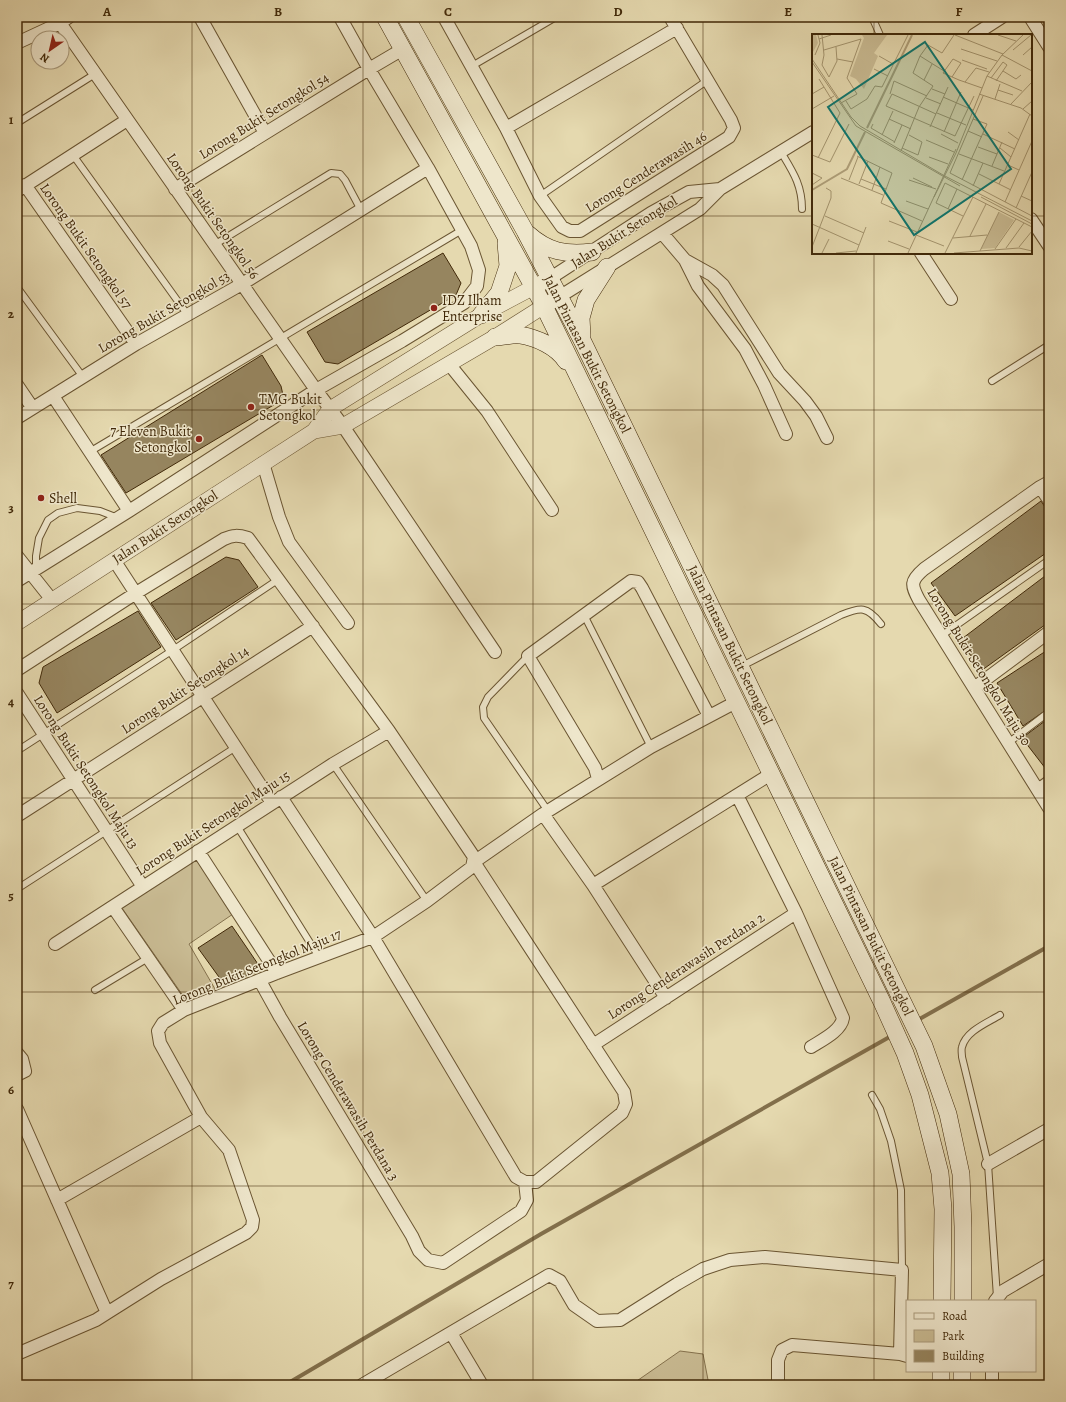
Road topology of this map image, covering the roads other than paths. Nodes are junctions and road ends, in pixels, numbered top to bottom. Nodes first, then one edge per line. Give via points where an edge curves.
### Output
1 (200, 17) edge
2 (340, 17) edge
3 (385, 17) edge
4 (406, 17) edge
5 (444, 17) edge
6 (556, 17) edge
7 (670, 17) edge
8 (872, 17) edge
9 (1002, 17) edge
10 (1030, 17) edge
11 (64, 20) edge
12 (677, 28) junction
13 (880, 34) edge
14 (976, 34) edge
15 (17, 43) edge
16 (1049, 47) edge
17 (398, 52) junction
18 (373, 66) junction
19 (472, 66) junction
20 (95, 74) junction
21 (708, 80) junction
22 (127, 120) junction
23 (17, 124) edge
24 (506, 128) junction
25 (265, 133) junction
26 (812, 133) edge
27 (782, 152) junction
28 (73, 155) junction
29 (428, 168) junction
30 (21, 188) edge
31 (176, 189) junction
32 (720, 189) junction
33 (540, 196) junction
34 (802, 209) dead end
35 (361, 210) junction
36 (1032, 220) edge
37 (462, 230) junction
38 (525, 232) junction
39 (662, 233) junction
40 (505, 238) junction
41 (214, 245) junction
42 (1049, 246) edge
43 (592, 252) junction
44 (922, 254) edge
45 (685, 260) junction
46 (607, 268) junction
47 (549, 279) junction
48 (242, 284) junction
49 (17, 287) edge
50 (533, 287) junction
51 (559, 298) junction
52 (951, 299) dead end
53 (544, 306) junction
54 (187, 314) junction
55 (481, 315) junction
56 (495, 337) junction
57 (280, 339) junction
58 (582, 340) junction
59 (136, 344) junction
60 (1049, 345) edge
61 (449, 364) junction
62 (577, 376) junction
63 (83, 377) junction
64 (992, 381) dead end
65 (17, 385) edge
66 (316, 390) junction
67 (53, 396) junction
68 (32, 407) junction
69 (330, 409) junction
70 (17, 418) edge
71 (343, 426) junction
72 (314, 431) junction
73 (786, 434) dead end
74 (827, 438) dead end
75 (91, 451) junction
76 (264, 463) junction
77 (1044, 484) edge
78 (1049, 500) edge
79 (552, 510) dead end
80 (129, 511) junction
81 (118, 518) junction
82 (17, 556) edge
83 (114, 560) junction
84 (1049, 560) edge
85 (33, 571) junction
86 (279, 579) junction
87 (17, 581) edge
88 (136, 593) junction
89 (52, 600) junction
90 (584, 615) junction
91 (17, 623) edge
92 (348, 623) dead end
93 (881, 624) dead end
94 (313, 626) junction
95 (1049, 632) edge
96 (941, 636) junction
97 (173, 650) junction
98 (495, 652) dead end
99 (528, 656) junction
100 (741, 667) junction
101 (17, 670) edge
102 (974, 688) junction
103 (17, 693) edge
104 (203, 696) junction
105 (736, 702) junction
106 (1049, 712) edge
107 (709, 716) junction
108 (389, 731) junction
109 (43, 734) junction
110 (1008, 743) junction
111 (236, 747) junction
112 (651, 747) junction
113 (17, 751) edge
114 (333, 764) junction
115 (771, 774) junction
116 (73, 779) junction
117 (598, 779) junction
118 (1049, 782) edge
119 (1038, 790) junction
120 (737, 795) junction
121 (277, 800) junction
122 (1049, 808) edge
123 (545, 812) junction
124 (17, 816) edge
125 (237, 826) junction
126 (107, 831) junction
127 (198, 851) junction
128 (474, 862) junction
129 (593, 886) junction
130 (143, 887) junction
131 (17, 889) edge
132 (427, 901) junction
133 (112, 907) junction
134 (796, 912) junction
135 (373, 937) junction
136 (56, 944) dead end
137 (148, 958) junction
138 (319, 958) junction
139 (277, 973) junction
140 (260, 981) junction
141 (95, 990) dead end
142 (666, 998) junction
143 (184, 1010) junction
144 (1000, 1015) dead end
145 (593, 1045) junction
146 (811, 1047) dead end
147 (17, 1053) edge
148 (17, 1075) edge
149 (872, 1095) dead end
150 (17, 1109) edge
151 (200, 1117) junction
152 (1049, 1129) edge
153 (988, 1164) junction
154 (525, 1182) junction
155 (57, 1200) junction
156 (1049, 1264) edge
157 (902, 1270) junction
158 (996, 1299) edge
159 (942, 1300) edge
160 (963, 1300) edge
161 (107, 1313) junction
162 (450, 1333) junction
163 (17, 1354) edge
164 (904, 1355) edge
165 (941, 1372) edge
166 (962, 1372) edge
167 (992, 1372) edge
168 (362, 1385) edge
169 (482, 1385) edge
170 (778, 1385) edge
171 (941, 1385) edge
172 (962, 1385) edge
173 (992, 1385) edge

1 - 25 street
2 - 18 street
3 - 17 main road, Jalan Pintasan Bukit Setongkol
4 - 38 main road, Jalan Pintasan Bukit Setongkol
5 - 19 street
6 - 19 lane
7 - 12 street
8 - 13 lane
9 - 14 street
10 - 16 street
11 - 15 street
11 - 20 street, Lorong Bukit Setongkol 56
12 - 21 street
12 - 24 street
17 - 18 street, Lorong Bukit Setongkol 54
17 - 40 main road, Jalan Pintasan Bukit Setongkol
18 - 25 street, Lorong Bukit Setongkol 54
18 - 29 street
19 - 24 street
20 - 22 street, Lorong Bukit Setongkol 56
20 - 23 lane
21 - 33 lane
21 - 33 street, Lorong Cenderawasih 46 via 734,128 729,137 580,231 570,232 562,227
22 - 28 street
22 - 31 street, Lorong Bukit Setongkol 56
24 - 33 street
25 - 31 street, Lorong Bukit Setongkol 54
26 - 27 street, Jalan Bukit Setongkol
27 - 32 street, Jalan Bukit Setongkol
27 - 34 lane via 800,188
28 - 30 street
28 - 54 lane
29 - 35 street, Lorong Bukit Setongkol 53
29 - 37 street
30 - 59 street, Lorong Bukit Setongkol 57
31 - 41 street, Lorong Bukit Setongkol 56
32 - 39 street, Jalan Bukit Setongkol via 700,209
32 - 43 street, Jalan Bukit Setongkol via 689,192 651,213
35 - 41 lane via 345,180 340,174 331,173
35 - 48 street, Lorong Bukit Setongkol 53
36 - 42 street
37 - 57 lane
37 - 66 street via 471,246 479,270 477,286 464,303
38 - 43 main road via 549,248 577,254
38 - 47 main road, Jalan Pintasan Bukit Setongkol
39 - 45 street
39 - 46 street, Jalan Bukit Setongkol
40 - 50 main road, Jalan Pintasan Bukit Setongkol
40 - 55 main road via 508,266 500,294
41 - 48 street, Lorong Bukit Setongkol 56
43 - 47 street, Jalan Bukit Setongkol
44 - 52 street
45 - 73 street via 703,292 745,349
45 - 74 street via 712,275 723,285 779,373 816,416
46 - 51 street, Jalan Bukit Setongkol
46 - 58 main road via 586,300 581,318
47 - 50 street, Jalan Bukit Setongkol
47 - 51 main road, Jalan Pintasan Bukit Setongkol
48 - 54 street, Lorong Bukit Setongkol 53
48 - 57 street, Lorong Bukit Setongkol 56
49 - 63 lane
50 - 53 main road, Jalan Pintasan Bukit Setongkol
50 - 55 street, Jalan Bukit Setongkol
51 - 53 street, Jalan Bukit Setongkol
51 - 58 main road, Jalan Pintasan Bukit Setongkol
53 - 56 street, Jalan Bukit Setongkol
53 - 62 main road, Jalan Pintasan Bukit Setongkol
54 - 59 street, Lorong Bukit Setongkol 53
55 - 69 street, Jalan Bukit Setongkol
56 - 61 street, Jalan Bukit Setongkol
56 - 62 main road via 519,335 543,341 563,356
57 - 66 street, Lorong Bukit Setongkol 56
57 - 75 lane
58 - 100 main road, Jalan Pintasan Bukit Setongkol
59 - 63 street, Lorong Bukit Setongkol 53
60 - 64 lane
61 - 71 street, Jalan Bukit Setongkol
61 - 79 street via 487,411
62 - 105 main road, Jalan Pintasan Bukit Setongkol
63 - 67 street, Lorong Bukit Setongkol 53
65 - 68 street
66 - 69 street, Lorong Bukit Setongkol 56
66 - 80 street
67 - 68 street, Lorong Bukit Setongkol 53
67 - 75 street
68 - 70 street, Lorong Bukit Setongkol 53
69 - 71 street, Lorong Bukit Setongkol 56
69 - 72 street, Jalan Bukit Setongkol
71 - 72 street, Jalan Bukit Setongkol
71 - 98 street, Lorong Bukit Setongkol 56
72 - 76 street, Jalan Bukit Setongkol
75 - 80 street
76 - 83 street, Jalan Bukit Setongkol
76 - 92 street via 289,542
77 - 78 street
77 - 96 street, Lorong Bukit Setongkol Maju 30 via 916,576 913,590
80 - 81 street
81 - 85 street
81 - 85 lane via 100,511 77,508 58,513 48,520 39,538
82 - 85 street
83 - 88 street
83 - 89 street, Jalan Bukit Setongkol
84 - 96 lane
85 - 87 street
85 - 89 street
86 - 88 street via 248,538 233,535
86 - 94 street
86 - 97 lane
88 - 97 street
88 - 101 street
89 - 91 street, Jalan Bukit Setongkol
90 - 99 street
90 - 107 street via 631,581 638,582
90 - 112 lane
93 - 100 lane via 867,610 857,609
94 - 104 street, Lorong Bukit Setongkol 14
94 - 108 street
95 - 102 street
96 - 102 street, Lorong Bukit Setongkol Maju 30
97 - 104 street
97 - 109 lane
99 - 117 street via 595,768
99 - 123 lane via 488,697 483,707 484,718
100 - 160 main road, Jalan Pintasan Bukit Setongkol via 924,1046 948,1114 960,1174
102 - 110 street, Lorong Bukit Setongkol Maju 30
103 - 109 street, Lorong Bukit Setongkol Maju 13
104 - 111 street
104 - 116 street, Lorong Bukit Setongkol 14
105 - 107 street, Lorong Bukit Setongkol Maju 17
105 - 115 main road, Jalan Pintasan Bukit Setongkol
106 - 110 lane
107 - 112 street, Lorong Bukit Setongkol Maju 17
108 - 114 street, Lorong Bukit Setongkol Maju 15
108 - 128 street via 474,857
109 - 113 lane
109 - 116 street, Lorong Bukit Setongkol Maju 13
110 - 119 street, Lorong Bukit Setongkol Maju 30
111 - 121 street
111 - 126 lane
112 - 117 street, Lorong Bukit Setongkol Maju 17
114 - 121 street, Lorong Bukit Setongkol Maju 15
114 - 132 lane
115 - 120 street
115 - 159 main road, Jalan Pintasan Bukit Setongkol via 882,1002 905,1053 920,1095 940,1173 943,1209
116 - 124 street, Lorong Bukit Setongkol 14
116 - 126 street, Lorong Bukit Setongkol Maju 13
117 - 123 street, Lorong Bukit Setongkol Maju 17
118 - 119 street
119 - 122 street, Lorong Bukit Setongkol Maju 30
120 - 129 street
120 - 134 street
121 - 125 street, Lorong Bukit Setongkol Maju 15
121 - 135 street
123 - 128 street, Lorong Bukit Setongkol Maju 17
123 - 129 street
125 - 127 street, Lorong Bukit Setongkol Maju 15
125 - 138 lane
126 - 130 street, Lorong Bukit Setongkol Maju 13
126 - 131 lane
127 - 130 street, Lorong Bukit Setongkol Maju 15
127 - 139 street
128 - 132 street, Lorong Bukit Setongkol Maju 17 via 472,867
128 - 145 street
129 - 142 street
130 - 133 street, Lorong Bukit Setongkol Maju 15
132 - 135 street, Lorong Bukit Setongkol Maju 17
133 - 136 street, Lorong Bukit Setongkol Maju 15
133 - 137 street
134 - 142 street, Lorong Cenderawasih Perdana 2
134 - 146 street via 843,1018 838,1028
135 - 138 street, Lorong Bukit Setongkol Maju 17
135 - 154 street via 516,1177
137 - 141 lane
137 - 143 street
138 - 139 street, Lorong Bukit Setongkol Maju 17
139 - 140 street, Lorong Bukit Setongkol Maju 17
140 - 143 street, Lorong Bukit Setongkol Maju 17
140 - 154 street, Lorong Cenderawasih Perdana 3 via 419,1251 428,1260 443,1263 521,1211 527,1200
142 - 145 street, Lorong Cenderawasih Perdana 2
143 - 151 street, Lorong Bukit Setongkol Maju 17 via 163,1023 158,1031 160,1043
144 - 153 lane via 974,1031 965,1039 962,1047 962,1057
145 - 154 street via 624,1092 626,1104 622,1113 536,1182
147 - 148 street via 22,1059 25,1072
149 - 157 lane via 880,1109 891,1141 901,1190
150 - 155 street
151 - 155 street
151 - 161 street via 229,1150 253,1220 252,1227 246,1233 161,1279
152 - 153 street
153 - 158 lane
155 - 161 street
156 - 158 street via 1002,1290
157 - 162 street via 765,1257 730,1260 703,1269 620,1320 597,1321 574,1306 560,1281 549,1275
157 - 164 street
161 - 163 street
162 - 168 street
162 - 169 street
164 - 170 street via 792,1344 782,1350 778,1360
165 - 171 main road
166 - 172 main road
167 - 173 street

